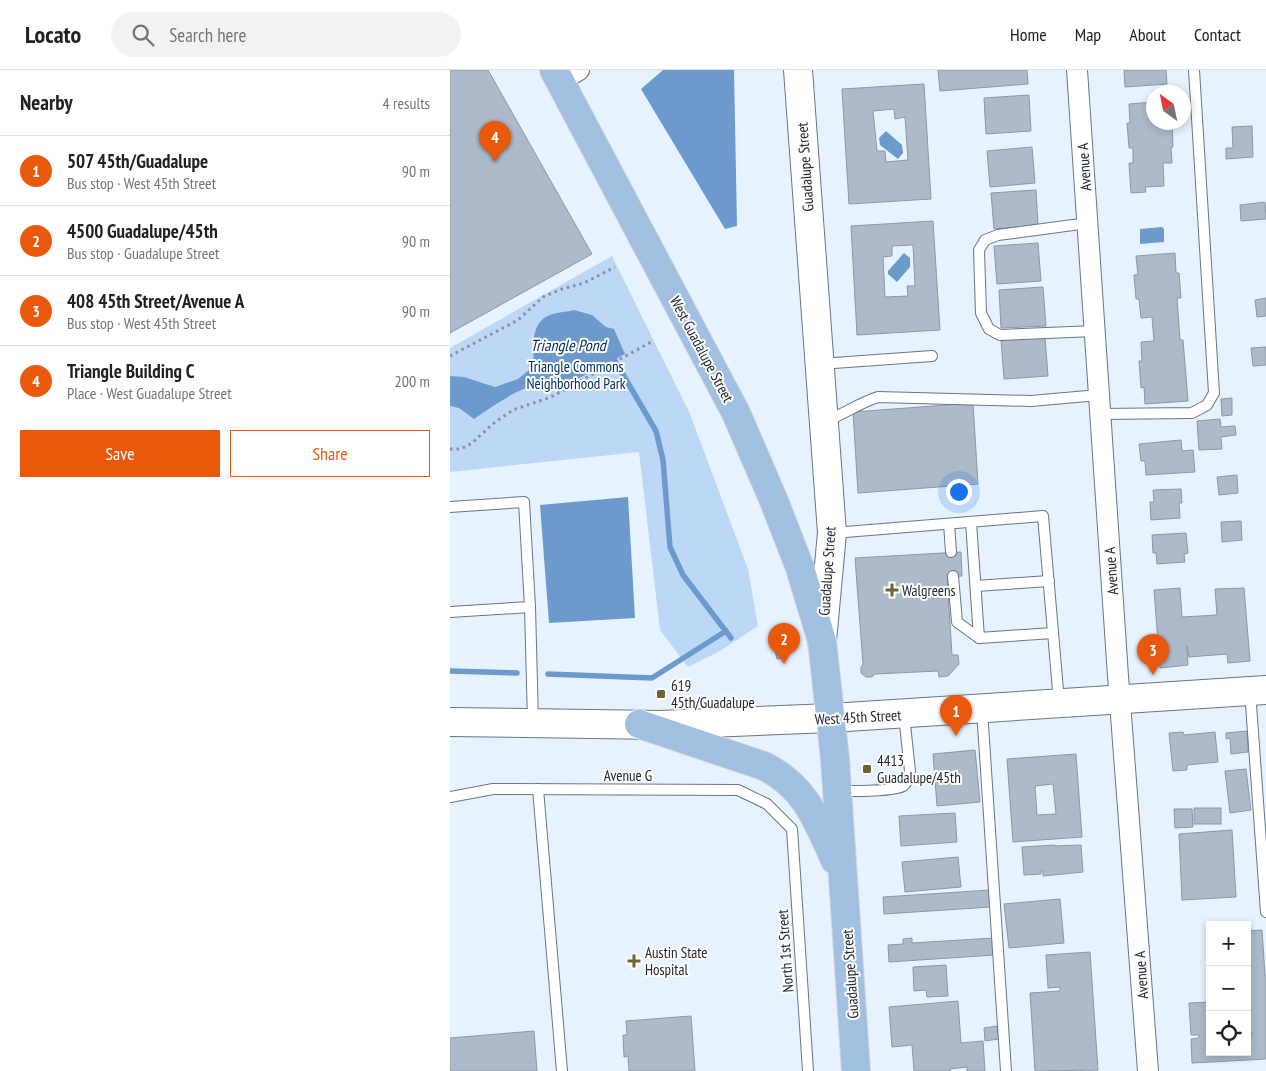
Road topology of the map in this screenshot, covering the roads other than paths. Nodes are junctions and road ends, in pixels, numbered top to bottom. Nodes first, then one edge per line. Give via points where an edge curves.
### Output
1 (798, 70) edge
2 (1077, 70) edge
3 (1194, 70) edge
4 (565, 74) edge
5 (1088, 223) junction
6 (1095, 331) junction
7 (932, 356) dead end
8 (820, 364) junction
9 (1100, 404) junction
10 (824, 422) junction
11 (450, 507) edge
12 (972, 522) junction
13 (949, 524) junction
14 (832, 533) junction
15 (951, 552) dead end
16 (953, 576) dead end
17 (1049, 581) junction
18 (976, 586) junction
19 (530, 607) junction
20 (450, 612) edge
21 (1053, 633) junction
22 (979, 638) junction
23 (822, 641) junction
24 (1258, 690) edge
25 (1120, 700) junction
26 (1060, 703) junction
27 (982, 708) junction
28 (904, 714) junction
29 (831, 718) junction
30 (450, 722) edge
31 (533, 723) junction
32 (639, 724) junction
33 (538, 789) junction
34 (837, 791) junction
35 (450, 797) edge
36 (792, 830) joint
37 (843, 879) junction
38 (1266, 912) edge
39 (562, 1071) edge
40 (808, 1071) edge
41 (856, 1071) edge
42 (1006, 1071) edge
43 (1148, 1071) edge

1 - 8 main road, Guadalupe Street
2 - 5 street, Avenue A
3 - 9 lane via 1214,393 1207,405 1192,413 1172,414
4 - 23 main road, West Guadalupe Street via 736,413 800,568
5 - 6 street, Avenue A
5 - 6 lane via 998,235 985,240 979,250 981,313 988,329 1000,334
6 - 9 street, Avenue A
7 - 8 lane
8 - 10 main road, Guadalupe Street
9 - 10 lane via 878,397
9 - 25 street, Avenue A
10 - 14 main road, Guadalupe Street
11 - 19 lane via 524,502
12 - 13 lane
12 - 17 lane via 1043,516
12 - 18 lane
13 - 14 lane
13 - 15 lane
14 - 23 main road, Guadalupe Street
16 - 22 lane via 957,622
17 - 18 lane
17 - 21 lane
18 - 22 lane
19 - 20 lane
19 - 31 lane
21 - 22 lane
21 - 26 lane
23 - 29 main road, Guadalupe Street
24 - 25 main road, West 45th Street
24 - 38 lane
25 - 26 main road, West 45th Street
25 - 43 street, Avenue A
26 - 27 main road, West 45th Street
27 - 28 main road, West 45th Street
27 - 42 lane
28 - 29 main road, West 45th Street
28 - 34 lane via 910,771 908,780 902,786 886,789
29 - 32 main road, West 45th Street
29 - 34 main road, Guadalupe Street
30 - 31 main road, West 45th Street
31 - 32 main road, West 45th Street
32 - 37 main road via 778,773 802,795 814,814
33 - 35 lane, Avenue G via 493,789
33 - 36 lane, Avenue G via 738,790 767,804
33 - 39 lane
34 - 37 main road, Guadalupe Street
36 - 40 lane, North 1st Street
37 - 41 main road, Guadalupe Street

